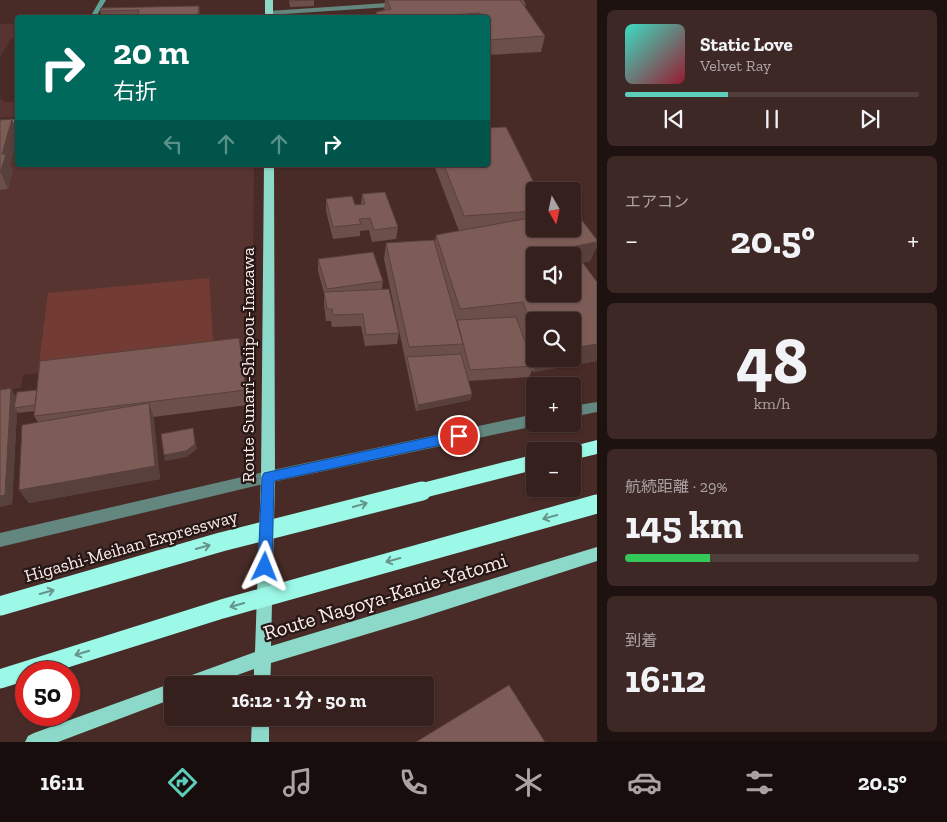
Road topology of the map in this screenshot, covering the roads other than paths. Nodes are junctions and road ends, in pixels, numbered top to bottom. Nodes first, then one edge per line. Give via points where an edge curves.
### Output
1 (269, 0) edge
2 (412, 4) edge
3 (269, 15) edge
4 (15, 122) edge
5 (0, 123) edge
6 (268, 167) edge
7 (597, 407) edge
8 (581, 410) edge
9 (526, 422) edge
10 (597, 447) edge
11 (581, 450) edge
12 (526, 464) edge
13 (268, 477) junction
14 (597, 504) edge
15 (0, 540) edge
16 (597, 554) edge
17 (0, 606) edge
18 (263, 657) junction
19 (212, 676) edge
20 (262, 676) edge
21 (0, 679) edge
22 (164, 694) edge
23 (261, 726) edge
24 (34, 742) edge
25 (260, 742) edge

1 - 3 main road
2 - 3 street
4 - 5 street
6 - 13 main road, Route Sunari-Shiipou-Inazawa
7 - 8 street
9 - 13 street
10 - 11 highway
17 -> 12 highway, Higashi-Meihan Expressway, bridge via 221,542
13 - 15 street
13 - 18 main road, Route Sunari-Shiipou-Inazawa
14 -> 21 highway, bridge via 233,606
16 - 18 main road, Route Nagoya-Kanie-Yatomi
18 - 19 main road, Route Nagoya-Kanie-Yatomi
18 - 20 main road, Route Sunari-Shiipou-Inazawa
22 - 24 main road
23 - 25 main road

